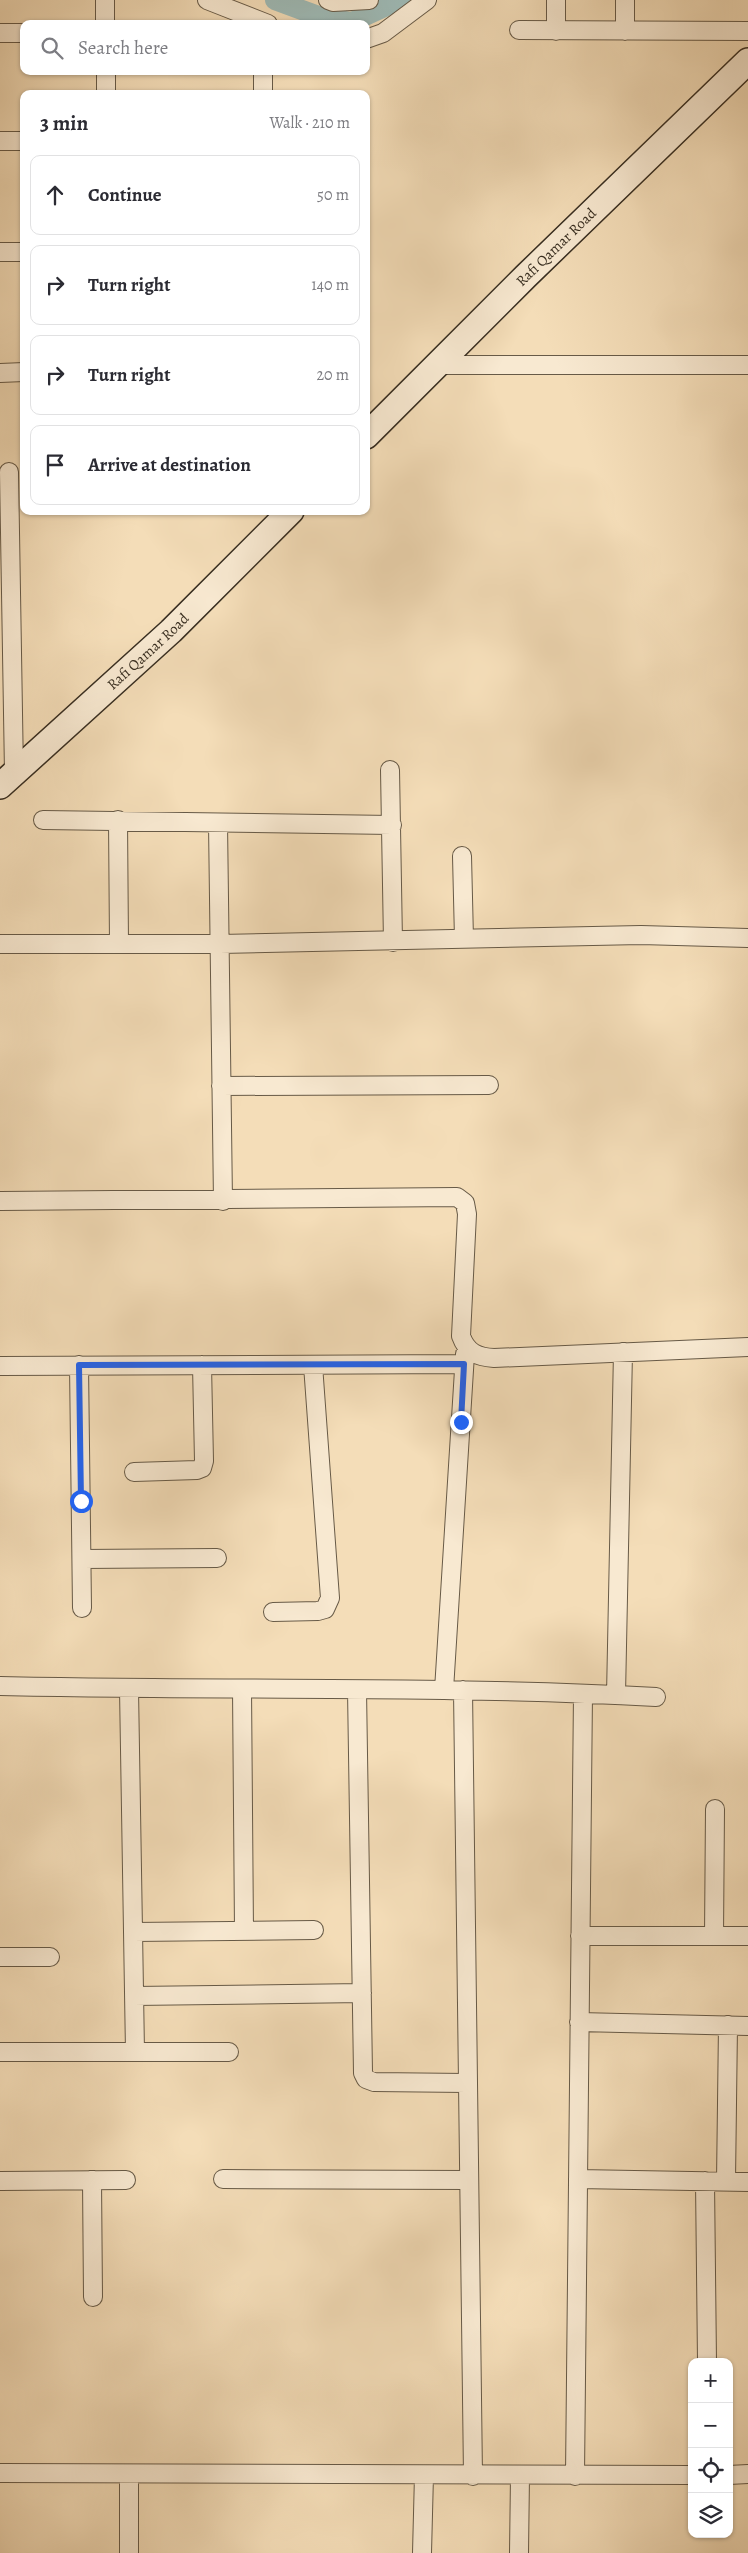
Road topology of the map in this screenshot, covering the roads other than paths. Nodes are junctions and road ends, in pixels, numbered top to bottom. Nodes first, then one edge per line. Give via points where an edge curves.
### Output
1 (105, 0) edge
2 (207, 0) edge
3 (328, 0) edge
4 (369, 0) edge
5 (427, 0) edge
6 (556, 0) edge
7 (625, 0) edge
8 (105, 20) edge
9 (257, 20) edge
10 (519, 30) dead end
11 (556, 31) junction
12 (625, 31) junction
13 (748, 31) edge
14 (0, 33) edge
15 (20, 33) edge
16 (370, 38) edge
17 (748, 61) edge
18 (106, 75) edge
19 (263, 75) edge
20 (106, 90) edge
21 (263, 90) edge
22 (0, 141) edge
23 (20, 141) edge
24 (0, 252) edge
25 (20, 252) edge
26 (437, 365) junction
27 (748, 365) edge
28 (20, 372) edge
29 (0, 373) edge
30 (370, 432) edge
31 (11, 472) edge
32 (287, 515) edge
33 (390, 770) dead end
34 (7, 780) edge
35 (43, 820) dead end
36 (118, 820) junction
37 (218, 822) junction
38 (392, 825) junction
39 (462, 856) dead end
40 (748, 938) edge
41 (464, 939) junction
42 (393, 942) junction
43 (0, 944) edge
44 (119, 944) junction
45 (220, 944) junction
46 (489, 1085) dead end
47 (222, 1086) junction
48 (0, 1201) edge
49 (222, 1201) junction
50 (748, 1347) edge
51 (623, 1352) junction
52 (464, 1355) junction
53 (312, 1364) junction
54 (79, 1365) junction
55 (202, 1365) junction
56 (0, 1366) edge
57 (134, 1472) dead end
58 (217, 1558) dead end
59 (82, 1559) junction
60 (82, 1608) dead end
61 (273, 1612) dead end
62 (0, 1686) edge
63 (129, 1689) junction
64 (242, 1689) junction
65 (357, 1690) junction
66 (444, 1690) junction
67 (463, 1690) junction
68 (582, 1694) junction
69 (616, 1695) junction
70 (656, 1697) dead end
71 (715, 1809) dead end
72 (314, 1930) dead end
73 (244, 1931) junction
74 (133, 1932) junction
75 (580, 1936) junction
76 (714, 1936) junction
77 (748, 1936) edge
78 (0, 1956) edge
79 (50, 1956) dead end
80 (362, 1993) junction
81 (134, 1996) junction
82 (579, 2022) junction
83 (728, 2025) junction
84 (748, 2026) edge
85 (0, 2052) edge
86 (135, 2052) junction
87 (229, 2052) dead end
88 (466, 2083) junction
89 (223, 2179) dead end
90 (578, 2179) junction
91 (92, 2180) junction
92 (126, 2180) dead end
93 (468, 2180) junction
94 (0, 2181) edge
95 (705, 2181) junction
96 (726, 2182) junction
97 (748, 2182) edge
98 (93, 2297) dead end
99 (707, 2358) edge
100 (0, 2474) edge
101 (129, 2474) junction
102 (748, 2474) edge
103 (424, 2475) junction
104 (688, 2475) edge
105 (733, 2475) edge
106 (473, 2476) junction
107 (520, 2476) junction
108 (575, 2476) junction
109 (129, 2553) edge
110 (422, 2553) edge
111 (519, 2553) edge

1 - 8 street
2 - 9 street
3 - 4 street
5 - 16 street via 383,33
6 - 11 street
7 - 12 street
10 - 11 street
11 - 12 street
12 - 13 street
14 - 15 street
17 - 26 street, Rafi Qamar Road
18 - 20 street
19 - 21 street
22 - 23 street
24 - 25 street
26 - 27 street
26 - 30 street, Rafi Qamar Road
28 - 29 street
31 - 34 street
32 - 34 street, Rafi Qamar Road via 171,631
33 - 38 street
35 - 36 street
36 - 37 street
36 - 44 street
37 - 38 street
37 - 45 street
38 - 42 street
39 - 41 street
40 - 41 street via 641,935
41 - 42 street
42 - 45 street
43 - 44 street
44 - 45 street
45 - 47 street
46 - 47 street
47 - 49 street
48 - 49 street
49 - 52 street via 457,1197 465,1203 467,1214 460,1323
50 - 51 street
51 - 52 street via 494,1358
51 - 69 street
52 - 53 street
52 - 66 street
53 - 55 street
53 - 61 street via 329,1604 325,1610
54 - 55 street
54 - 56 street
54 - 59 street
55 - 57 street via 202,1468
58 - 59 street
59 - 60 street
62 - 63 street
63 - 64 street
63 - 74 street
64 - 65 street
64 - 73 street
65 - 66 street
65 - 80 street
66 - 67 street
67 - 68 street
67 - 88 street
68 - 69 street
68 - 75 street
69 - 70 street
71 - 76 street
72 - 73 street
73 - 74 street
74 - 81 street
75 - 76 street
75 - 82 street
76 - 77 street
78 - 79 street
80 - 81 street
80 - 88 street via 363,2073 366,2079 374,2082
81 - 86 street
82 - 83 street
82 - 90 street
83 - 84 street
83 - 96 street
85 - 86 street
86 - 87 street
88 - 93 street
89 - 93 street
90 - 95 street
90 - 108 street
91 - 92 street
91 - 94 street
91 - 98 street
93 - 106 street
95 - 96 street
95 - 99 street
96 - 97 street
100 - 101 street
101 - 103 street
101 - 109 street
102 - 105 street
103 - 106 street
103 - 110 street
104 - 108 street
106 - 107 street
107 - 108 street
107 - 111 street

